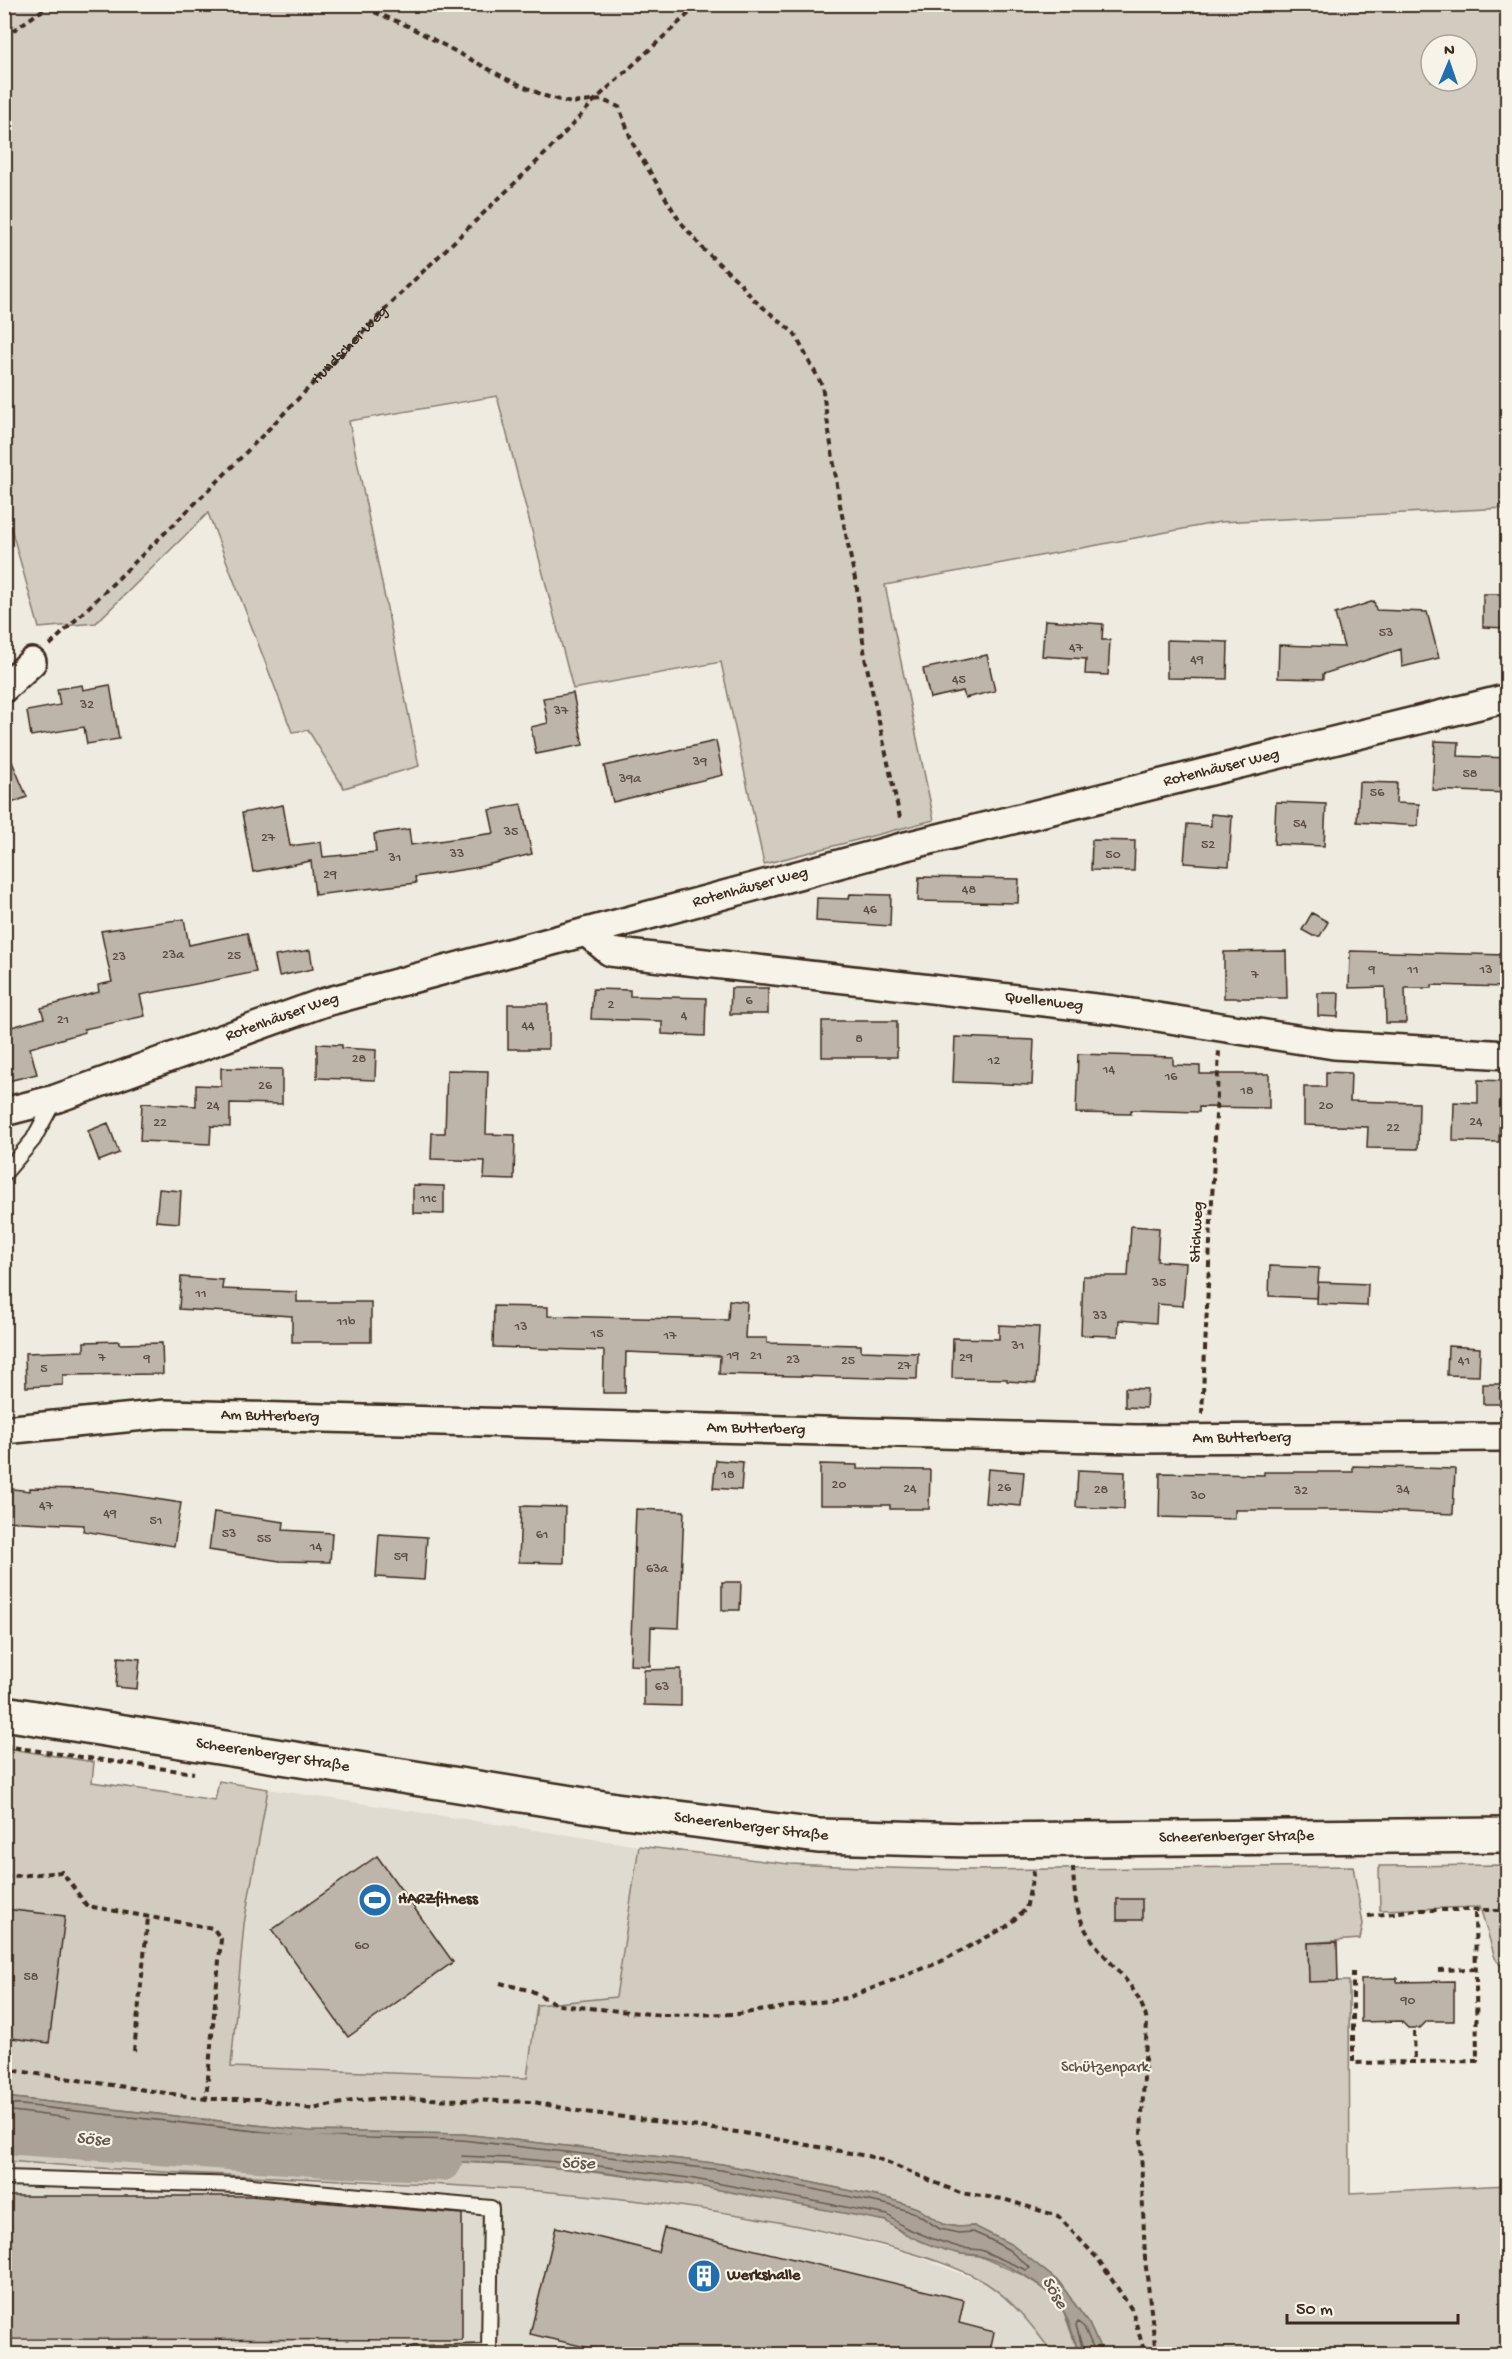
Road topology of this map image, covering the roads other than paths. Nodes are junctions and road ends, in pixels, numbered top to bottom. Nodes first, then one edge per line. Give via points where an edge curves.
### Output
1 (32, 662) road end
2 (4, 688) edge
3 (1508, 698) edge
4 (586, 932) junction
5 (1508, 1055) edge
6 (55, 1099) junction
7 (4, 1112) edge
8 (4, 1174) edge
9 (4, 1430) edge
10 (1508, 1437) edge
11 (4, 1713) edge
12 (1508, 1835) edge
13 (4, 2178) edge
14 (414, 2355) edge

1 - 2 street
3 - 4 street, Rotenhäuser Weg via 906,846
4 - 5 street, Quellenweg via 610,952 1113,1010 1334,1045
4 - 6 street, Rotenhäuser Weg via 322,1003
6 - 7 street, Rotenhäuser Weg
6 - 8 lane via 33,1140
9 - 10 street, Am Butterberg via 165,1414 1201,1439
11 - 12 main road, Scheerenberger Straße via 616,1810 818,1836 969,1840
13 - 14 lane via 241,2185 491,2208 489,2352

